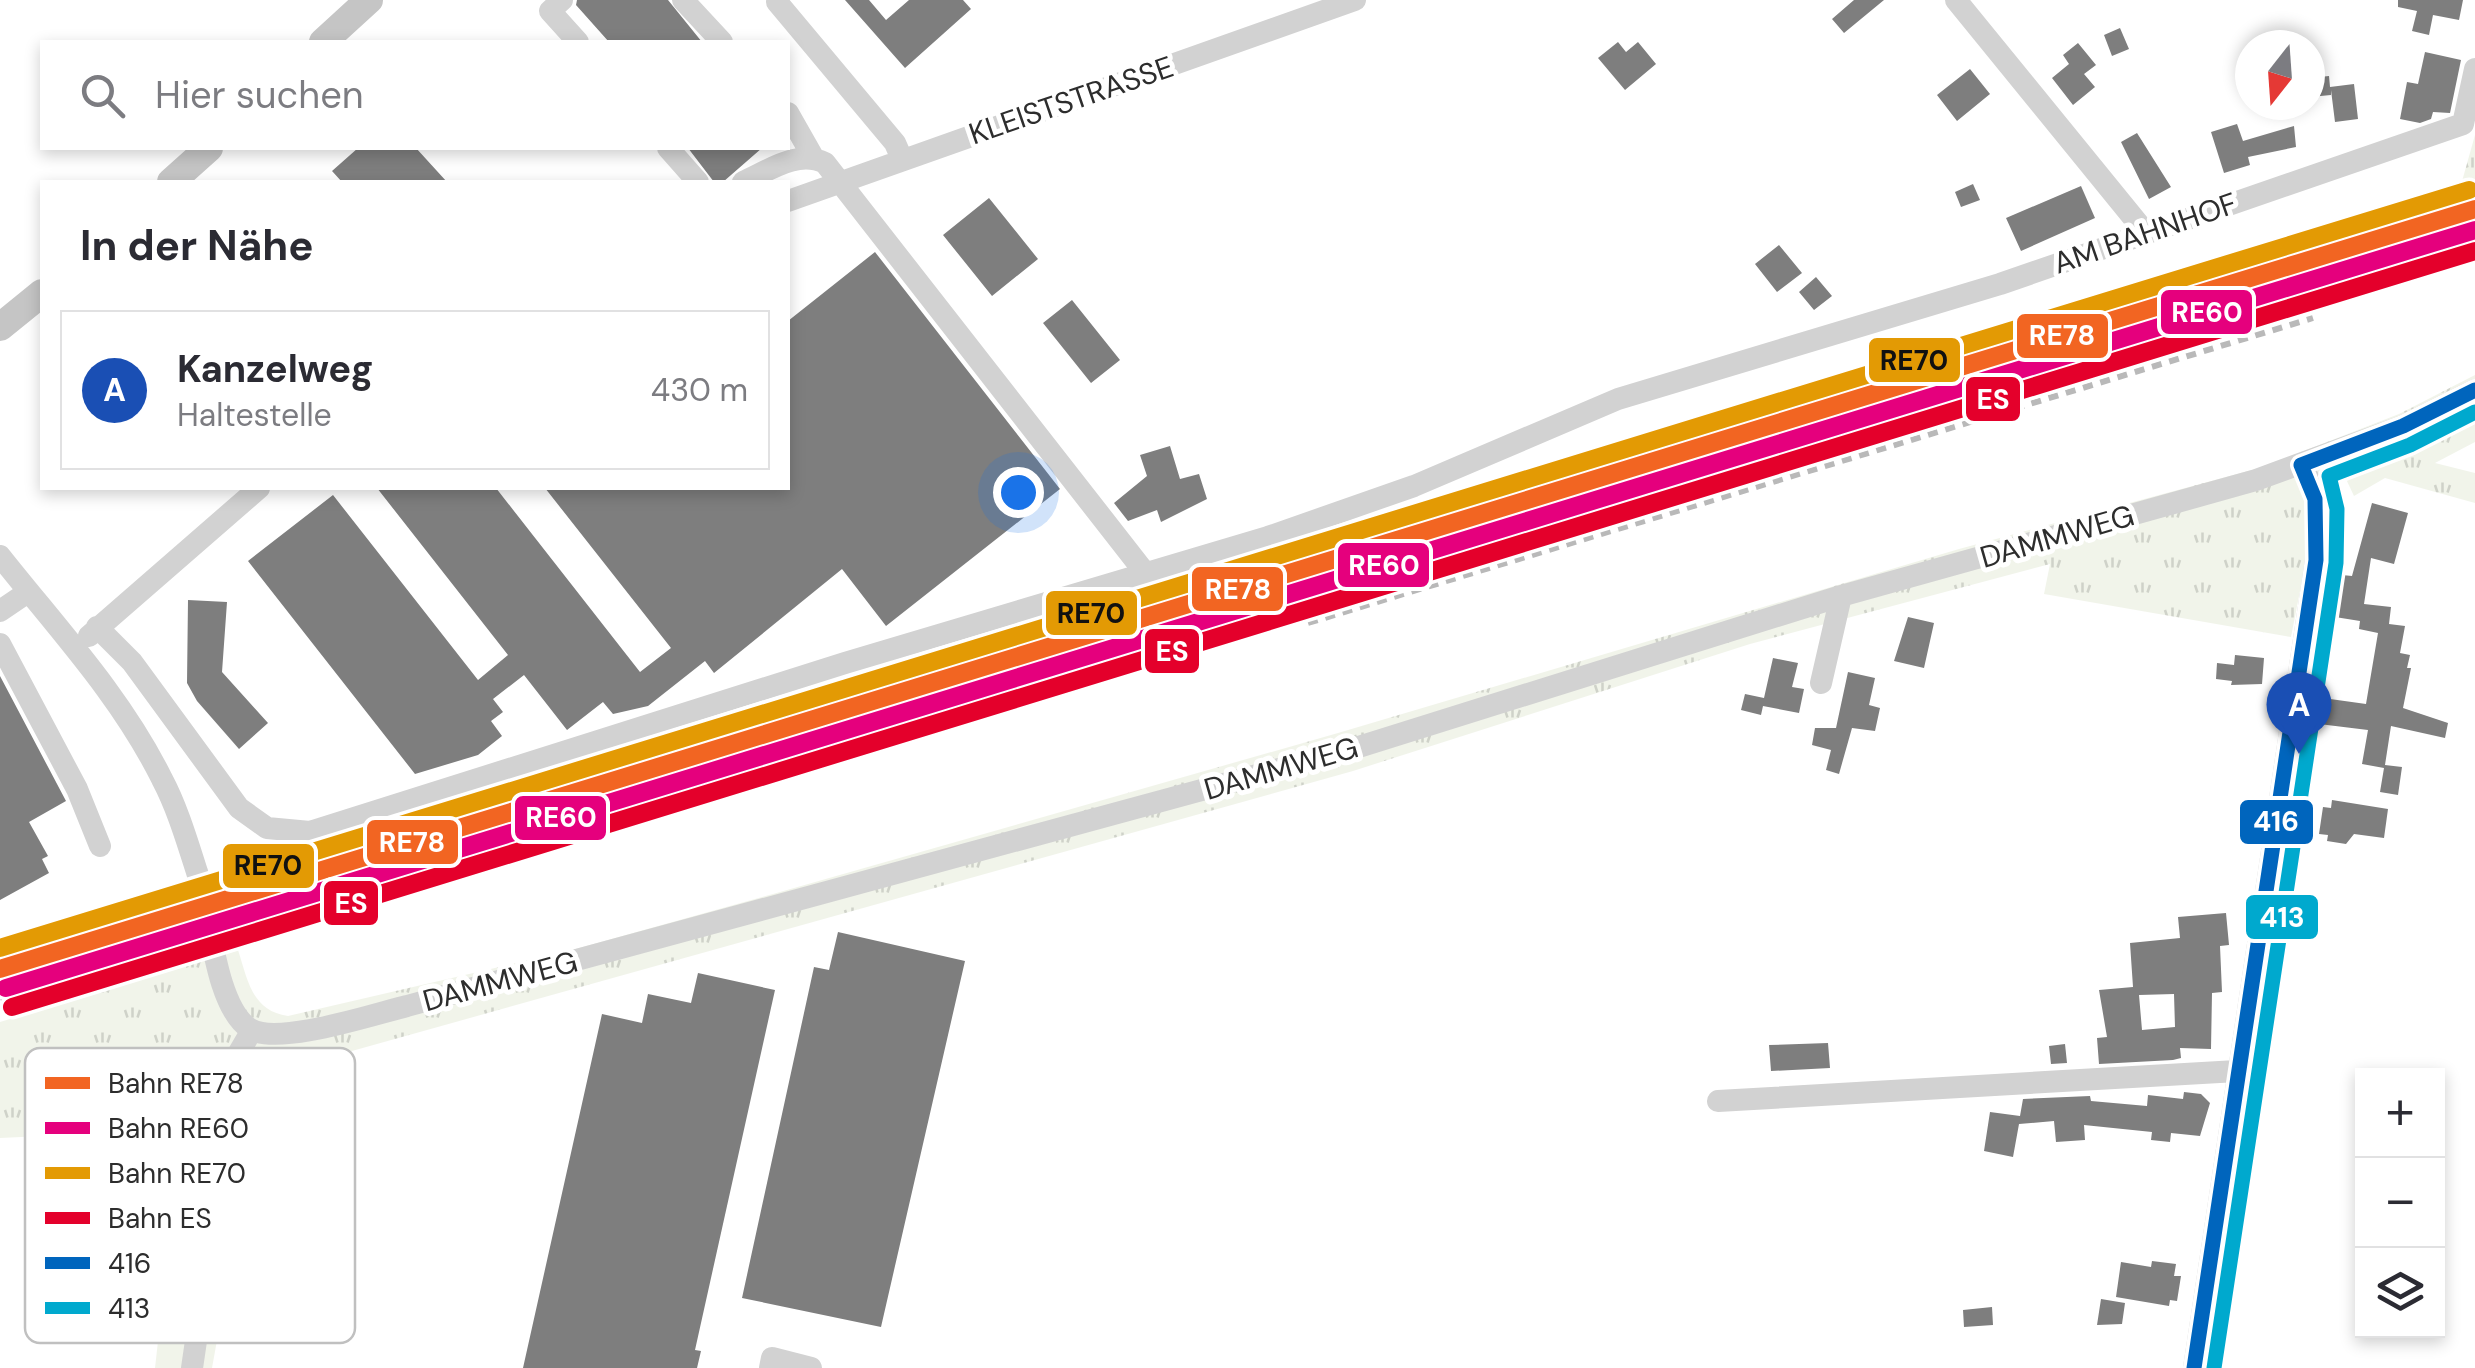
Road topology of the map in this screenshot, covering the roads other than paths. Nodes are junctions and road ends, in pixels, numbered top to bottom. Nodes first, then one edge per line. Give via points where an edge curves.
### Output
1 (369, 0) edge
2 (562, 0) edge
3 (683, 0) edge
4 (1956, 0) edge
5 (778, 2) dead end
6 (1343, 2) edge
7 (325, 40) edge
8 (576, 40) edge
9 (720, 40) edge
10 (2475, 69) edge
11 (790, 117) edge
12 (207, 150) edge
13 (670, 150) edge
14 (813, 157) junction
15 (902, 159) junction
16 (173, 180) edge
17 (696, 180) edge
18 (747, 180) edge
19 (839, 182) junction
20 (790, 200) edge
21 (2145, 232) junction
22 (40, 295) edge
23 (0, 327) edge
24 (2475, 390) edge
25 (2301, 465) junction
26 (258, 490) edge
27 (0, 556) edge
28 (1146, 574) junction
29 (28, 592) junction
30 (1841, 596) junction
31 (0, 610) edge
32 (97, 627) junction
33 (0, 644) edge
34 (76, 649) junction
35 (1821, 683) dead end
36 (100, 846) dead end
37 (252, 1030) junction
38 (242, 1048) edge
39 (2237, 1071) junction
40 (1718, 1102) dead end
41 (196, 1343) edge
42 (192, 1368) edge
43 (770, 1368) edge
44 (811, 1368) edge
45 (2194, 1368) edge

1 - 7 main road
2 - 8 street via 550,11
3 - 9 street
4 - 21 street
5 - 15 street
6 - 15 street, KLEISTSTRASSE
10 - 21 street, AM BAHNHOF via 2463,124
11 - 14 street
12 - 16 main road
13 - 17 street
14 - 18 street
14 - 19 street
15 - 19 street, KLEISTSTRASSE
19 - 20 street, KLEISTSTRASSE
19 - 28 street
21 - 28 street, AM BAHNHOF via 2000,284 1618,400 1414,486
22 - 23 main road
24 - 25 street, DAMMWEG
25 - 30 street, DAMMWEG
25 - 39 street via 2313,482 2319,518 2316,560
26 - 32 street
27 - 29 street
28 - 32 street, AM BAHNHOF via 310,832 266,828 239,808 132,662
29 - 31 street
29 - 34 street
30 - 35 street
30 - 37 street, DAMMWEG via 1349,750 821,895 407,1006 290,1032
32 - 34 street
33 - 36 street
34 - 37 street via 164,781 198,876 224,989 238,1019
37 - 38 street
39 - 40 street
39 - 45 street
41 - 42 street
43 - 44 street via 772,1358

